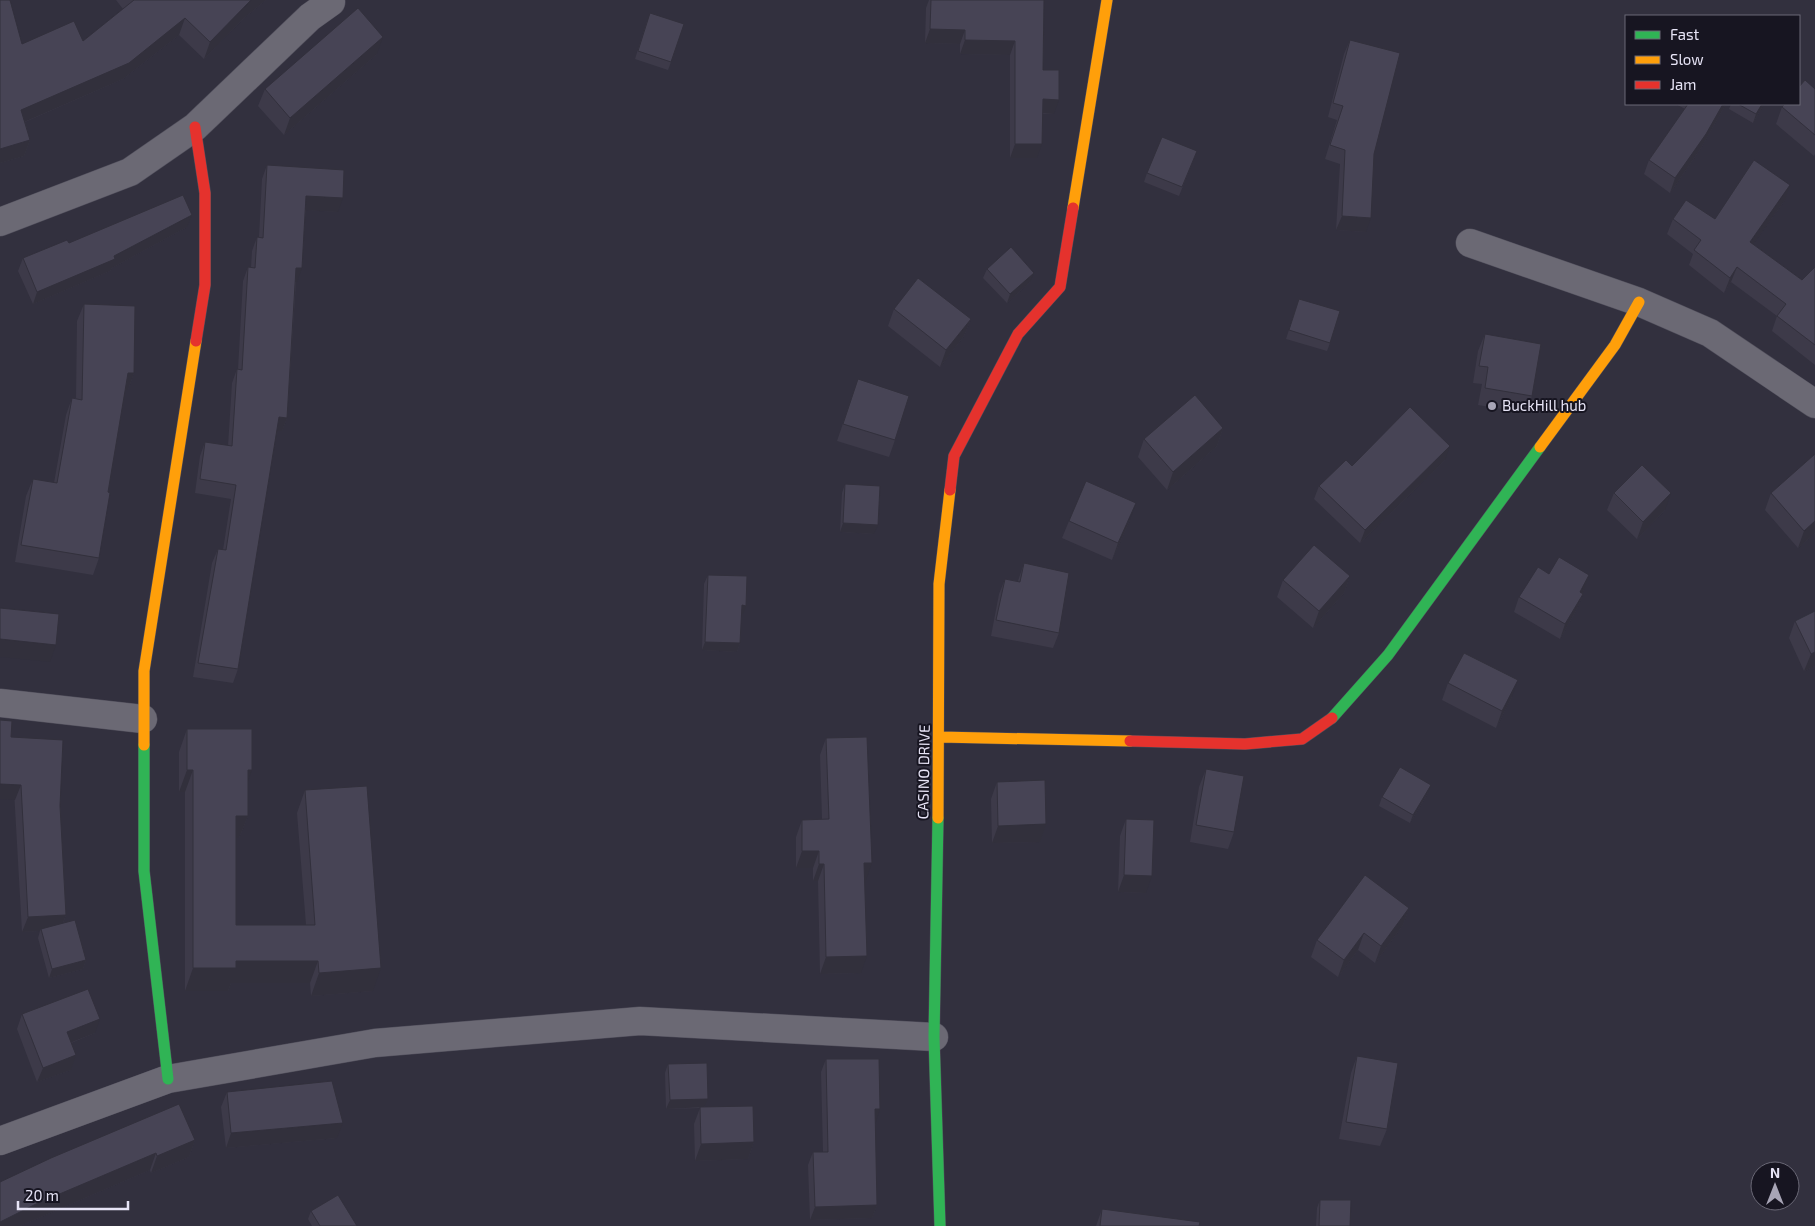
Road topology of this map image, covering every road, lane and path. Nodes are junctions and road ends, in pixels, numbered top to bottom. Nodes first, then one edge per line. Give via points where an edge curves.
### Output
1 (1107, 0) edge
2 (330, 2) dead end
3 (195, 126) junction
4 (0, 222) edge
5 (1470, 243) dead end
6 (1639, 302) junction
7 (1815, 404) edge
8 (0, 703) edge
9 (143, 719) junction
10 (940, 737) junction
11 (934, 1037) junction
12 (168, 1079) junction
13 (0, 1141) edge
14 (940, 1226) edge

1 - 10 street, CASINO DRIVE via 1060,287 1018,334 954,456 939,584
2 - 3 street
3 - 4 street via 130,172
3 - 9 street via 205,192 205,285 144,671
5 - 6 street
6 - 7 street via 1710,333
6 - 10 street via 1615,345 1388,654 1330,720 1302,739 1245,744
8 - 9 street
9 - 12 street via 144,871
10 - 11 street, CASINO DRIVE
11 - 12 street via 640,1021 375,1043
11 - 14 street, CASINO DRIVE
12 - 13 street

